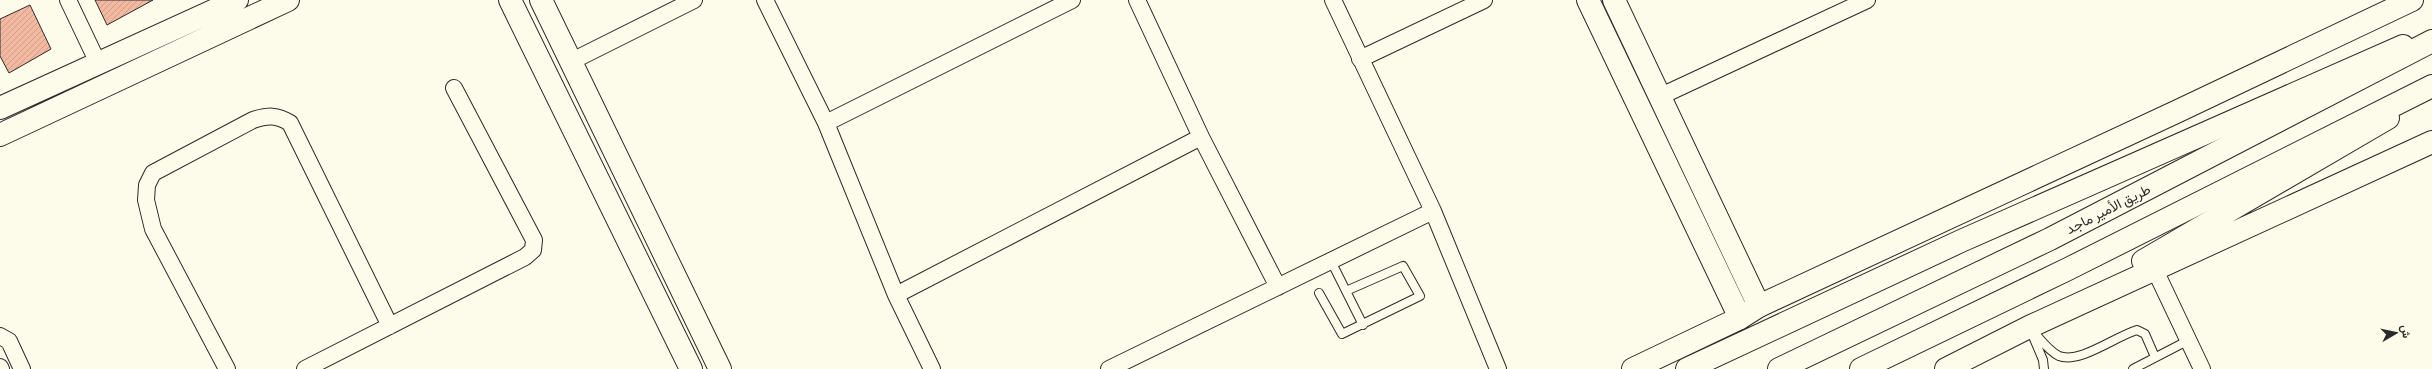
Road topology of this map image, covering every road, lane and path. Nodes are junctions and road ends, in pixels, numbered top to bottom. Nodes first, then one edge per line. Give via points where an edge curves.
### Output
1 (68, 0) edge
2 (237, 0) edge
3 (288, 0) edge
4 (510, 0) edge
5 (541, 0) edge
6 (694, 0) edge
7 (765, 0) edge
8 (1072, 0) edge
9 (1137, 0) edge
10 (1333, 0) edge
11 (1484, 0) edge
12 (1588, 0) edge
13 (1614, 0) edge
14 (1867, 0) edge
15 (2412, 0) edge
16 (1843, 5) edge
17 (248, 7) edge
18 (2432, 33) edge
19 (2432, 41) edge
20 (2302, 52) junction
21 (1360, 59) junction
22 (572, 61) junction
23 (98, 62) junction
24 (2432, 86) edge
25 (454, 88) dead end
26 (2432, 93) edge
27 (1660, 96) junction
28 (0, 108) edge
29 (826, 123) junction
30 (0, 136) edge
31 (1201, 138) junction
32 (2432, 142) edge
33 (1433, 211) junction
34 (1961, 241) junction
35 (1331, 261) junction
36 (2155, 270) junction
37 (679, 285) junction
38 (1278, 287) junction
39 (1346, 291) junction
40 (1319, 293) dead end
41 (896, 295) junction
42 (656, 297) junction
43 (1759, 306) junction
44 (1740, 318) junction
45 (1363, 324) junction
46 (390, 326) junction
47 (2030, 327) junction
48 (0, 336) edge
49 (2189, 340) junction
50 (2155, 358) junction
51 (22, 369) edge
52 (227, 369) edge
53 (305, 369) edge
54 (691, 369) edge
55 (720, 369) edge
56 (932, 369) edge
57 (1109, 369) edge
58 (1498, 369) edge
59 (1633, 369) edge
60 (1687, 369) edge
61 (1779, 369) edge
62 (1861, 369) edge
63 (1946, 369) edge
64 (2044, 369) edge
65 (2133, 369) edge
66 (2202, 369) edge

1 - 23 street
2 - 23 main road
3 - 17 main road
4 - 42 main road
5 - 22 main road
6 - 22 street
7 - 29 street
8 - 29 street
9 - 31 street
10 - 21 street
11 - 21 street
12 - 44 main road
13 - 27 main road
14 - 16 street
15 - 20 main road
16 - 27 street
17 - 30 main road
18 - 34 main road
19 - 61 main road, طريق الأمير ماجد via 2050,239
20 - 34 main road via 2122,158
20 - 43 main road
21 - 33 street
22 - 37 main road
23 - 28 main road
24 - 62 main road via 2068,269
25 - 46 street via 534,240 533,250 525,257
26 - 47 main road
27 - 43 main road
29 - 41 street
31 - 38 street
31 - 41 street
32 - 36 main road
33 - 35 street
33 - 58 street
34 - 60 main road
35 - 38 street
35 - 39 lane
36 - 47 main road
36 - 49 street
37 - 42 main road
37 - 55 main road
38 - 57 street
39 - 45 lane
39 - 45 lane via 1403,266 1420,294 1418,298
40 - 45 lane via 1342,334
41 - 56 street
42 - 54 main road
43 - 44 main road
44 - 59 main road
46 - 52 street via 290,123 267,115 153,173 147,185 146,200 158,240
46 - 53 street
47 - 50 lane via 2052,352 2069,358 2080,356 2137,330 2145,334
47 - 63 main road
47 - 64 lane
48 - 51 street via 9,341
49 - 50 lane
49 - 66 street
50 - 65 lane

